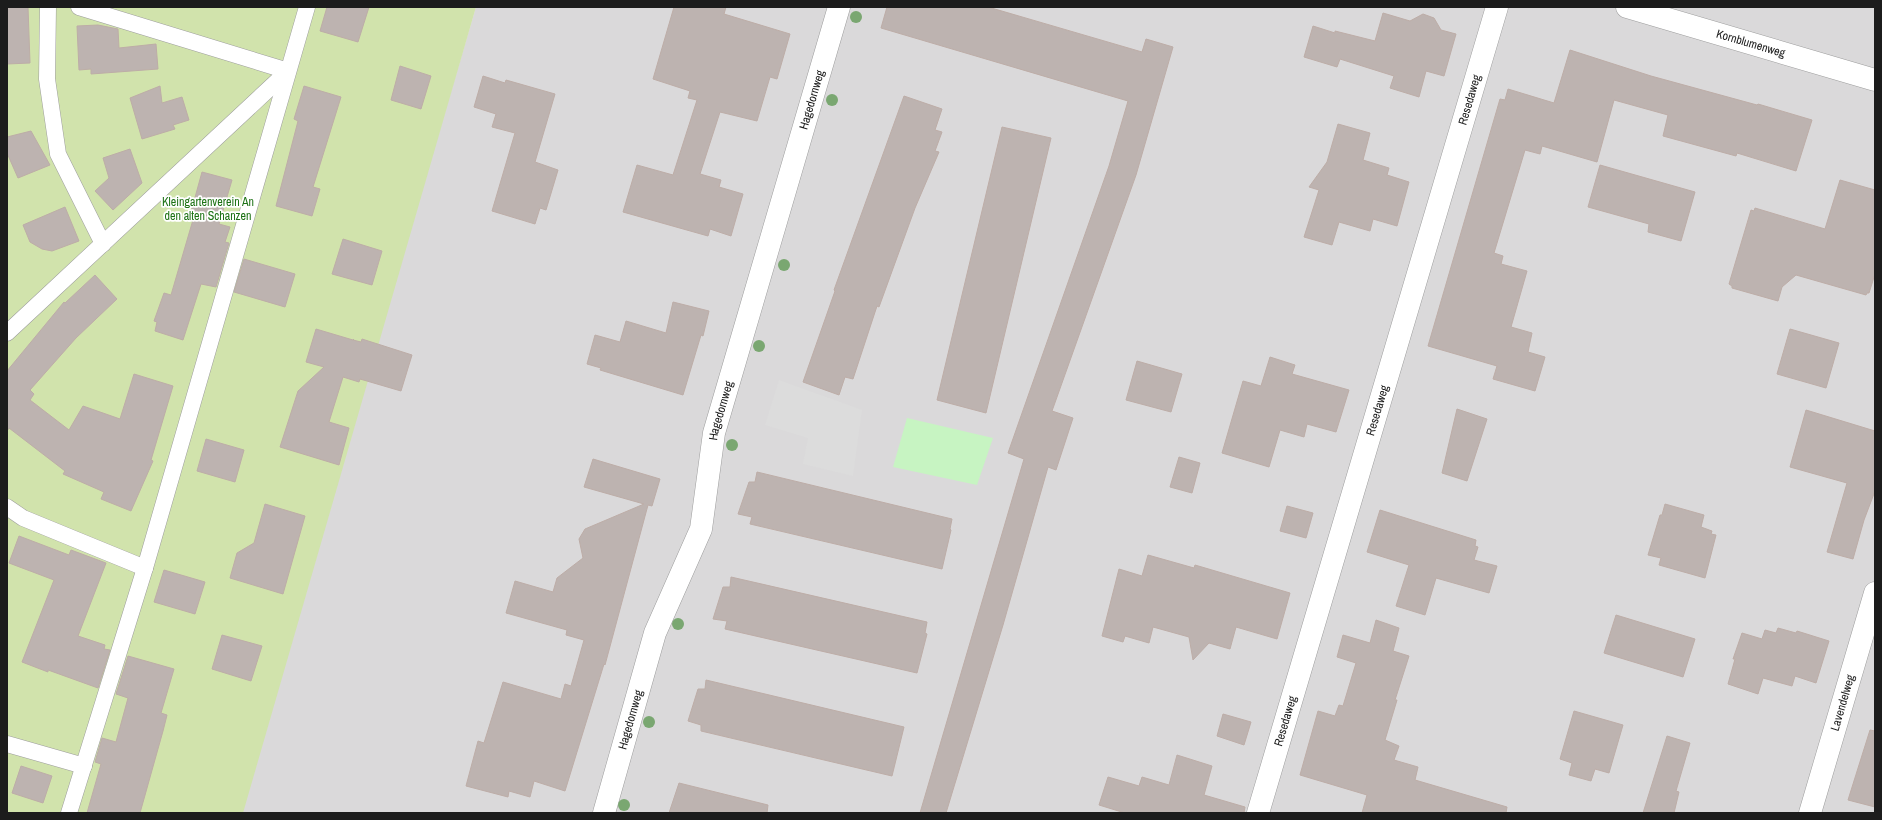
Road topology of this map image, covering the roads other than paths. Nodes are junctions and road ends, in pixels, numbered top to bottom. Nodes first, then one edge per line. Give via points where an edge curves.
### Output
1 (48, 7) edge
2 (80, 7) edge
3 (307, 7) edge
4 (839, 7) edge
5 (1497, 7) edge
6 (1627, 7) edge
7 (288, 71) junction
8 (1875, 80) edge
9 (103, 244) junction
10 (7, 334) edge
11 (7, 507) edge
12 (144, 568) junction
13 (1875, 593) edge
14 (7, 744) edge
15 (84, 766) junction
16 (69, 813) edge
17 (604, 813) edge
18 (1258, 813) edge
19 (1810, 813) edge

1 - 9 lane via 47,79 58,154
2 - 7 lane
3 - 7 lane
4 - 17 street, Hagedornweg via 714,433 701,529 655,633
5 - 18 street, Resedaweg
6 - 8 street, Kornblumenweg
7 - 9 lane
7 - 12 lane
9 - 10 lane
11 - 12 lane via 23,518
12 - 15 lane
13 - 19 street, Lavendelweg
14 - 15 lane
15 - 16 lane

